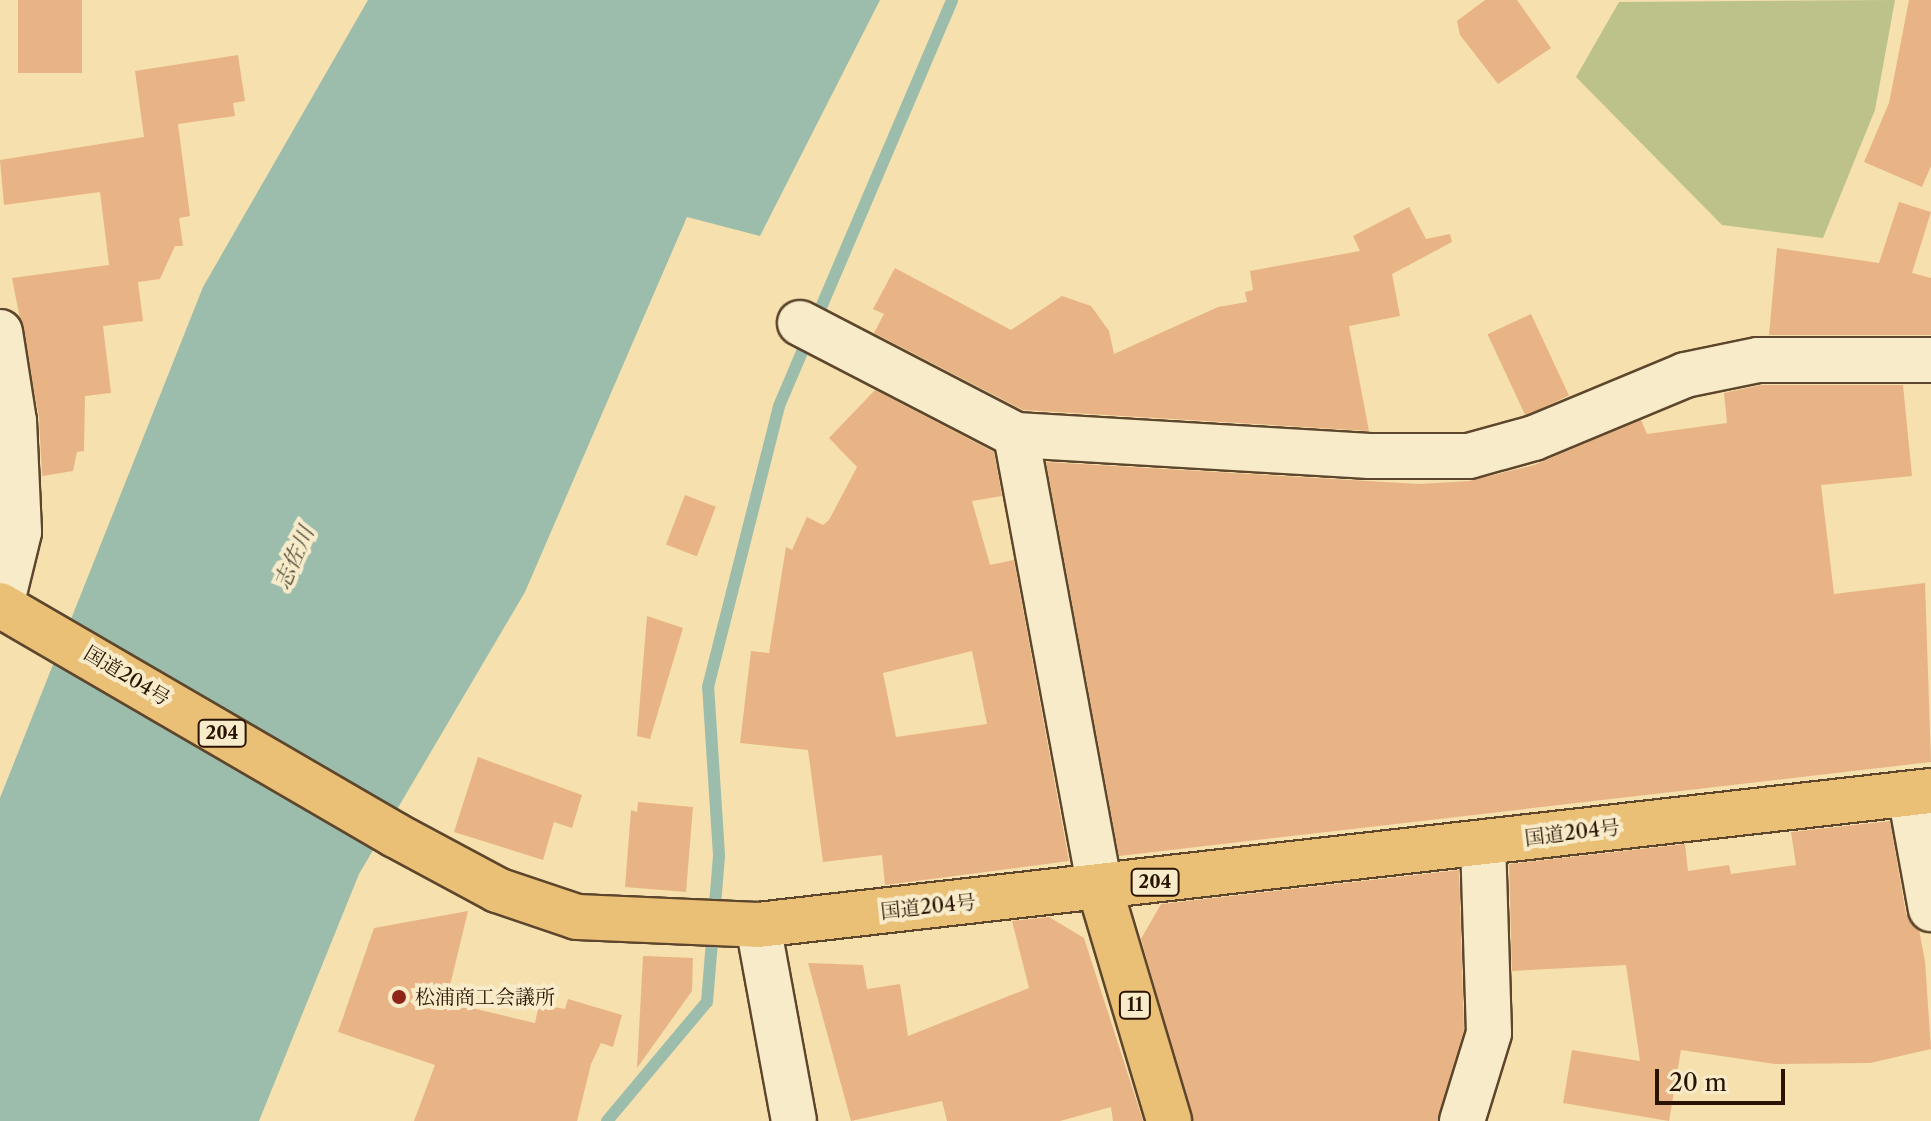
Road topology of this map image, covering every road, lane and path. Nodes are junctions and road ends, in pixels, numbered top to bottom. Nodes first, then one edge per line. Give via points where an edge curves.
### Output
1 (800, 323) dead end
2 (0, 332) edge
3 (1931, 360) edge
4 (1016, 435) junction
5 (0, 607) edge
6 (1920, 792) edge
7 (1483, 844) junction
8 (1100, 889) junction
9 (1931, 909) edge
10 (758, 925) junction
11 (794, 1121) edge
12 (1169, 1121) edge
13 (1462, 1121) edge

1 - 4 street
2 - 5 street via 14,421 19,532
3 - 4 street via 1758,360 1685,375 1534,438 1469,456 1210,451
4 - 8 street
5 - 10 main road, 国道204号 / 204 via 49,630 497,890 577,917
6 - 7 main road, 国道204号 / 204
6 - 9 street
7 - 8 main road, 国道204号 / 204
7 - 13 street via 1489,1033
8 - 10 main road, 国道204号 / 204
8 - 12 main road, 11
10 - 11 street

